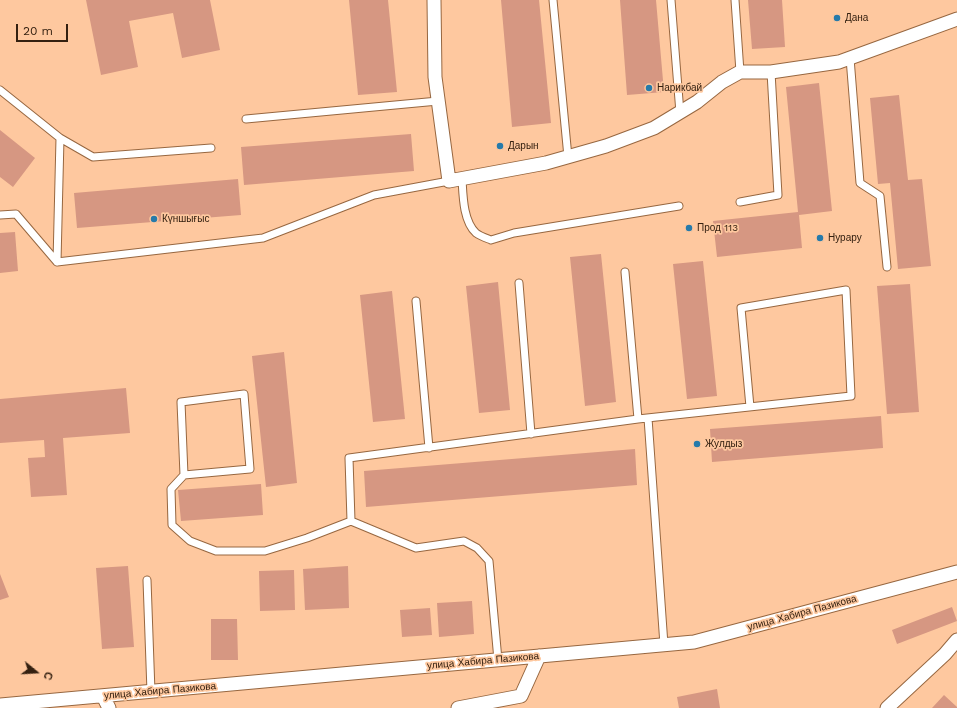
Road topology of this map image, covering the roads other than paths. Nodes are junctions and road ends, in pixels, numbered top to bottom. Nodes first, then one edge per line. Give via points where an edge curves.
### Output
1 (434, 0) edge
2 (553, 0) edge
3 (671, 0) edge
4 (735, 0) edge
5 (957, 19) edge
6 (850, 58) junction
7 (740, 72) junction
8 (770, 72) junction
9 (0, 90) edge
10 (438, 100) junction
11 (680, 112) junction
12 (246, 119) dead end
13 (60, 138) junction
14 (211, 148) dead end
15 (568, 157) junction
16 (462, 179) junction
17 (449, 181) junction
18 (740, 202) dead end
19 (679, 206) dead end
20 (0, 215) edge
21 (57, 262) junction
22 (887, 267) dead end
23 (625, 272) dead end
24 (519, 283) dead end
25 (416, 301) dead end
26 (750, 407) junction
27 (648, 418) junction
28 (638, 419) junction
29 (531, 434) junction
30 (429, 448) junction
31 (184, 475) junction
32 (351, 521) junction
33 (957, 572) edge
34 (148, 580) dead end
35 (957, 640) edge
36 (664, 645) junction
37 (539, 656) junction
38 (498, 660) junction
39 (151, 692) junction
40 (103, 696) junction
41 (0, 705) edge
42 (109, 708) edge
43 (458, 708) edge
44 (887, 708) edge

1 - 10 street via 435,77
2 - 15 lane
3 - 11 lane
4 - 7 lane
5 - 6 street
6 - 8 street via 839,62
6 - 22 lane via 860,183 880,196
7 - 8 street
7 - 11 street
8 - 18 lane via 778,195
9 - 13 lane
10 - 12 lane
10 - 17 street
11 - 15 street via 654,128
13 - 14 lane via 93,157
13 - 21 lane
15 - 16 street
16 - 17 street
16 - 19 lane via 465,208 471,226 477,234 491,240 514,233
17 - 21 lane via 374,195 263,238
20 - 21 lane via 16,214
23 - 28 lane
24 - 29 lane
25 - 30 lane
26 - 26 lane via 851,396 846,290 740,308
26 - 27 lane
27 - 28 lane
27 - 36 lane
28 - 29 lane
29 - 30 lane
30 - 32 lane via 349,458
31 - 31 lane via 250,469 244,394 181,402
31 - 32 lane via 171,489 172,525 190,542 216,551 265,551
32 - 38 lane via 416,548 464,541 477,548 489,561
33 - 36 street, улица Хабира Пазикова via 694,642
34 - 39 lane
35 - 44 street
36 - 37 street, улица Хабира Пазикова
37 - 38 street, улица Хабира Пазикова
37 - 43 street via 521,696
38 - 39 street, улица Хабира Пазикова
39 - 40 street, улица Хабира Пазикова
40 - 41 street, улица Хабира Пазикова
40 - 42 street

